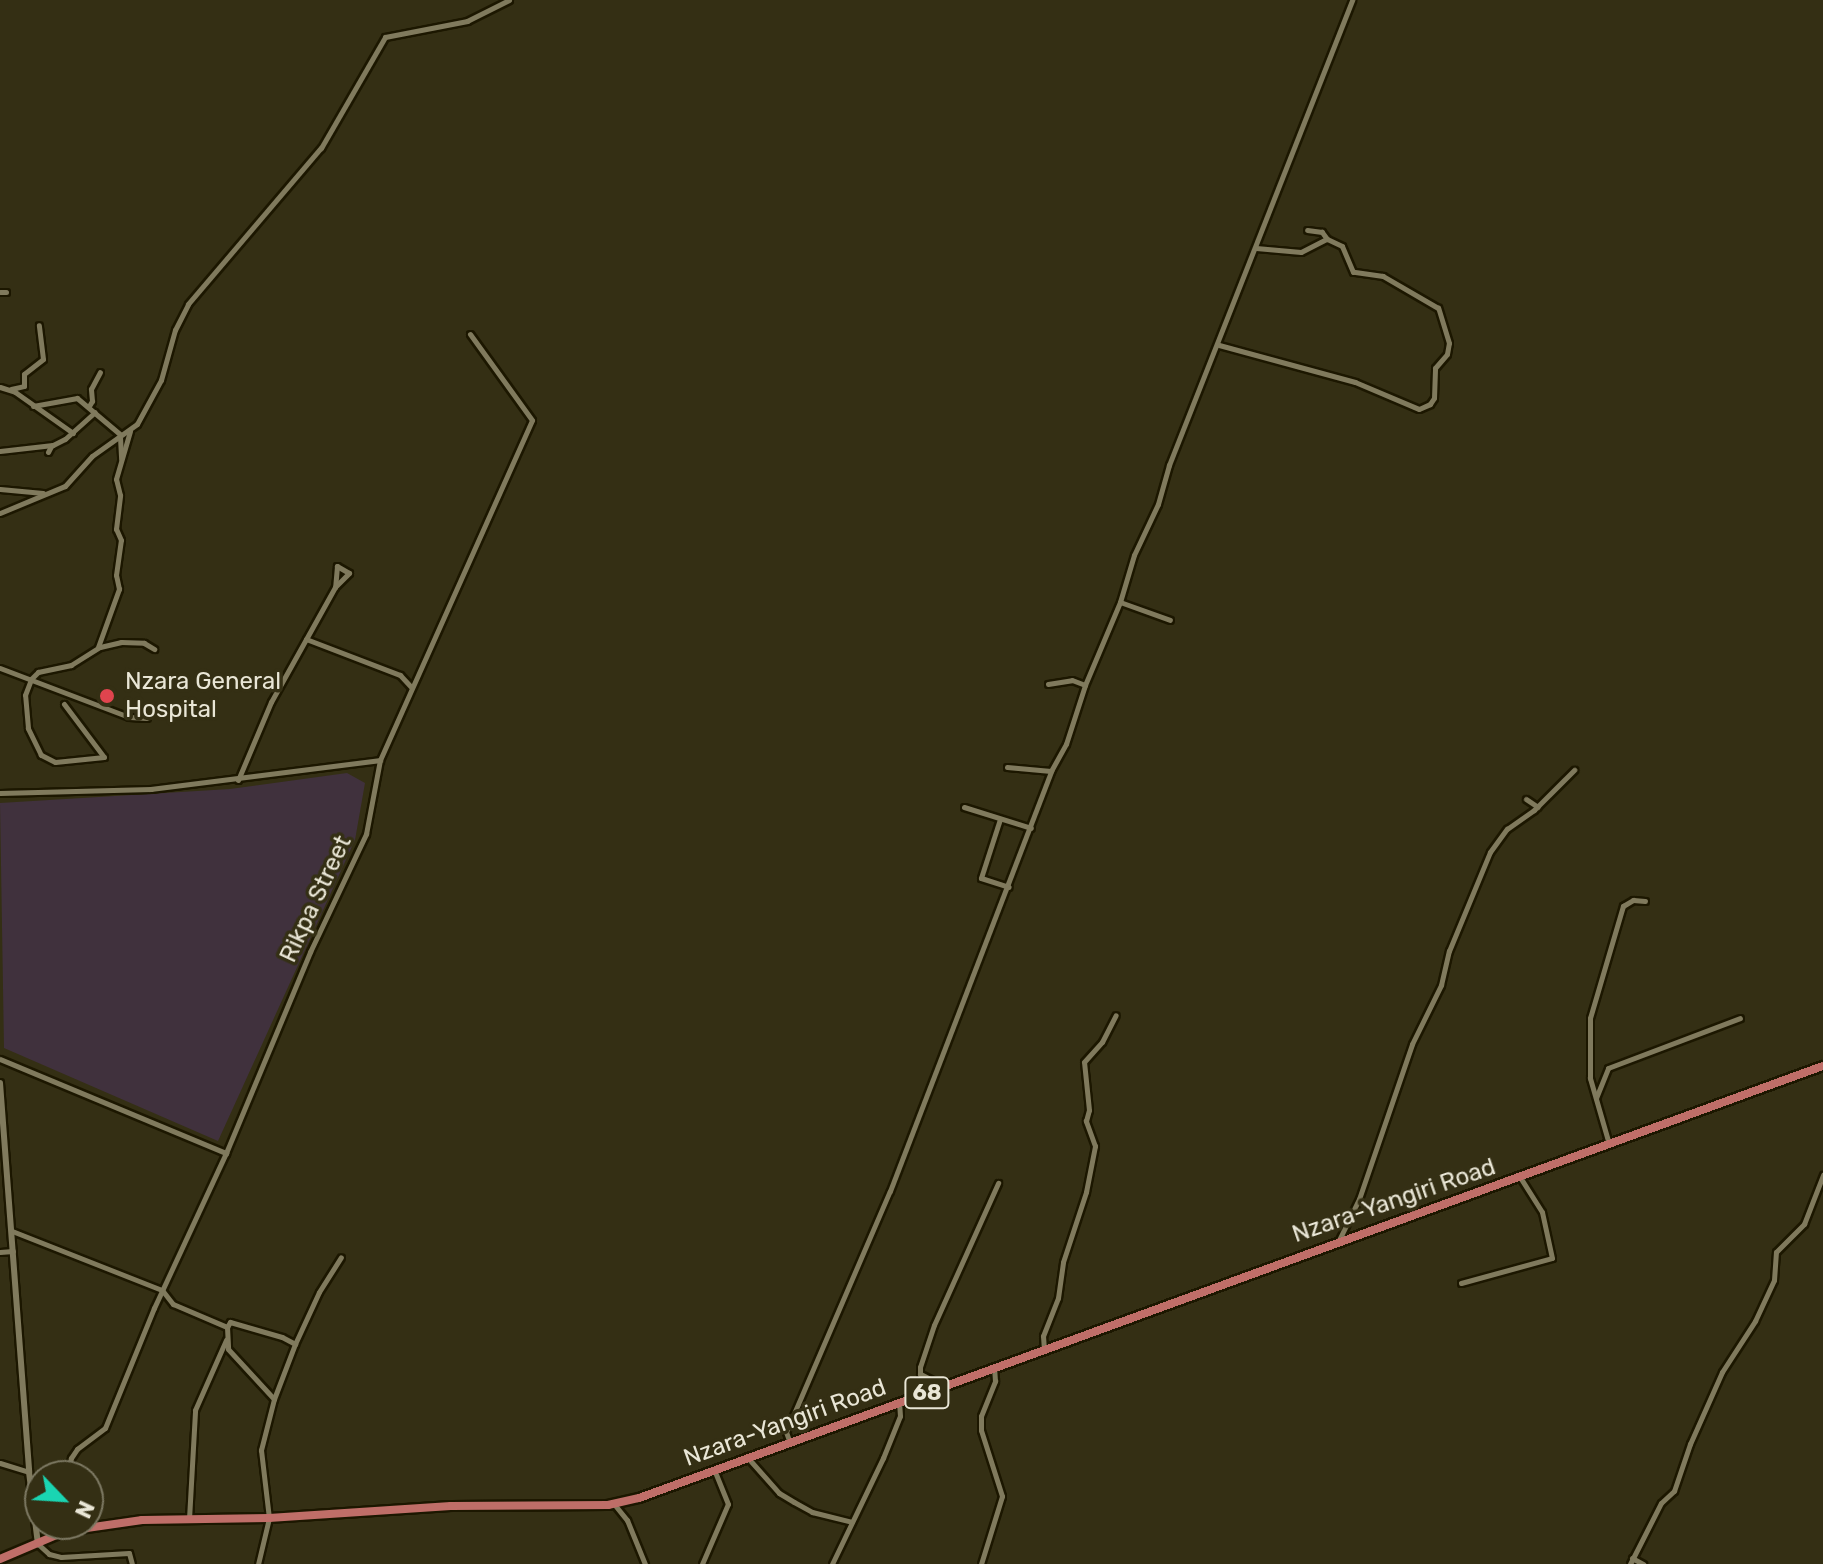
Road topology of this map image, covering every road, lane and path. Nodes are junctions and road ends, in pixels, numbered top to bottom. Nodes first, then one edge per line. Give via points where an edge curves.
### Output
1 (509, 0) edge
2 (1352, 0) edge
3 (1307, 230) dead end
4 (1327, 239) junction
5 (1256, 248) junction
6 (39, 325) dead end
7 (470, 334) dead end
8 (1219, 345) junction
9 (100, 372) dead end
10 (0, 387) edge
11 (10, 389) junction
12 (33, 406) junction
13 (89, 406) junction
14 (95, 412) junction
15 (130, 430) junction
16 (73, 433) junction
17 (120, 436) junction
18 (53, 445) junction
19 (0, 451) edge
20 (48, 452) dead end
21 (122, 466) junction
22 (0, 489) edge
23 (43, 493) junction
24 (0, 513) edge
25 (335, 587) dead end
26 (1120, 602) junction
27 (1170, 620) dead end
28 (306, 639) junction
29 (98, 648) junction
30 (154, 649) dead end
31 (0, 668) edge
32 (31, 679) junction
33 (1048, 684) dead end
34 (1085, 685) junction
35 (411, 687) junction
36 (64, 704) dead end
37 (147, 718) dead end
38 (380, 760) junction
39 (1007, 767) dead end
40 (1574, 770) dead end
41 (1051, 771) junction
42 (238, 780) junction
43 (0, 793) edge
44 (1526, 799) dead end
45 (964, 807) dead end
46 (1538, 807) junction
47 (1000, 819) junction
48 (1031, 828) junction
49 (1009, 887) junction
50 (1645, 901) dead end
51 (1116, 1015) dead end
52 (1740, 1018) dead end
53 (0, 1059) edge
54 (1823, 1066) edge
55 (0, 1083) edge
56 (1596, 1098) junction
57 (2, 1138) edge
58 (1609, 1144) junction
59 (226, 1153) junction
60 (4, 1173) edge
61 (1823, 1175) edge
62 (1520, 1177) junction
63 (998, 1183) dead end
64 (12, 1231) junction
65 (1338, 1243) junction
66 (13, 1251) junction
67 (0, 1252) edge
68 (341, 1257) dead end
69 (1461, 1283) dead end
70 (162, 1290) junction
71 (227, 1327) junction
72 (226, 1339) junction
73 (295, 1344) junction
74 (1044, 1350) junction
75 (994, 1368) junction
76 (945, 1386) junction
77 (274, 1399) junction
78 (899, 1403) junction
79 (790, 1443) junction
80 (748, 1458) junction
81 (28, 1460) edge
82 (71, 1460) edge
83 (0, 1463) edge
84 (24, 1470) edge
85 (714, 1470) junction
86 (614, 1504) junction
87 (269, 1518) junction
88 (189, 1519) junction
89 (852, 1522) junction
90 (104, 1524) edge
91 (38, 1540) edge
92 (45, 1540) edge
93 (38, 1544) junction
94 (0, 1559) edge
95 (1631, 1561) edge
96 (132, 1564) edge
97 (258, 1564) edge
98 (645, 1564) edge
99 (702, 1564) edge
100 (832, 1564) edge
101 (981, 1564) edge
102 (1643, 1564) edge

1 - 15 street via 467,21 385,37 377,45 372,65 321,148 188,304 161,380
2 - 5 street
3 - 4 street via 1322,232
4 - 5 street via 1301,252
4 - 8 street via 1342,246 1353,272 1383,276 1438,308 1449,343 1435,368 1430,404 1419,409 1355,382
5 - 8 street
6 - 11 street via 43,359 24,374 24,386
7 - 35 street, Rikpa Street via 532,420
8 - 26 street
9 - 13 street
10 - 11 street
11 - 12 street
12 - 13 street via 77,398
12 - 16 street
13 - 14 street
14 - 16 street
14 - 17 street
15 - 17 street
15 - 21 street
16 - 18 street
17 - 21 street
17 - 23 street via 92,456 65,486
18 - 19 street
18 - 20 street
21 - 29 street via 116,479 119,589
22 - 23 street
23 - 24 street
25 - 28 street
26 - 27 street
26 - 34 street
28 - 35 street via 400,675
28 - 42 street via 271,702
29 - 30 street via 121,642
29 - 32 street via 71,665 38,672
31 - 32 street
32 - 36 street via 25,695 28,728 41,755 55,762 104,757
32 - 37 street via 116,713
33 - 34 street via 1072,680
34 - 41 street via 1066,744
35 - 38 street, Rikpa Street
38 - 42 street
38 - 59 street, Rikpa Street via 366,834
39 - 41 street
40 - 46 street
41 - 48 street
42 - 43 street via 151,789
44 - 46 street
45 - 47 street
46 - 65 street via 1507,829 1490,852
47 - 48 street
47 - 49 street via 981,878
48 - 49 street
49 - 79 street via 890,1191 786,1432
50 - 56 street via 1623,906 1594,998 1588,1040
51 - 74 street via 1084,1062 1086,1121 1095,1146 1058,1298 1043,1336
52 - 56 street via 1608,1068
53 - 59 street
54 - 58 main road, Nzara-Yangiri Road / 68
55 - 57 street
56 - 58 street
57 - 60 street
58 - 62 main road, Nzara-Yangiri Road / 68
59 - 70 street, Rikpa Street
60 - 64 street
61 - 95 street via 1804,1224 1776,1252 1774,1280 1755,1321 1722,1372 1674,1491 1661,1503
62 - 65 main road, Nzara-Yangiri Road / 68
62 - 69 street via 1542,1212 1552,1258
63 - 76 street via 920,1367 920,1374
64 - 66 street
64 - 70 street
65 - 74 main road, Nzara-Yangiri Road / 68
66 - 67 street
66 - 81 street
68 - 73 street
70 - 71 street via 173,1304
70 - 82 street, Rikpa Street via 105,1428
71 - 72 street
71 - 73 street via 230,1322
72 - 77 street via 228,1349
72 - 88 street via 195,1410
73 - 77 street
74 - 75 main road, Nzara-Yangiri Road / 68
75 - 76 main road, Nzara-Yangiri Road / 68
75 - 101 street via 995,1381 980,1422 1002,1496
76 - 78 main road, Nzara-Yangiri Road / 68
77 - 87 street via 261,1450
78 - 79 main road, Nzara-Yangiri Road / 68
78 - 89 street via 898,1421
79 - 80 main road, Nzara-Yangiri Road / 68
80 - 85 main road, Nzara-Yangiri Road / 68
80 - 89 street via 779,1493 812,1512
83 - 84 street
85 - 86 main road, Nzara-Yangiri Road / 68
85 - 99 street via 728,1504
86 - 87 main road, Nzara-Yangiri Road / 68 via 451,1506
86 - 98 street via 627,1520
87 - 88 main road, Nzara-Yangiri Road / 68
87 - 97 street
88 - 90 main road, Nzara-Yangiri Road / 68
89 - 100 street
91 - 93 street
92 - 93 main road, Nzara-Yangiri Road / 68
93 - 94 main road, Nzara-Yangiri Road / 68
93 - 96 street via 61,1557 129,1553
95 - 102 street

